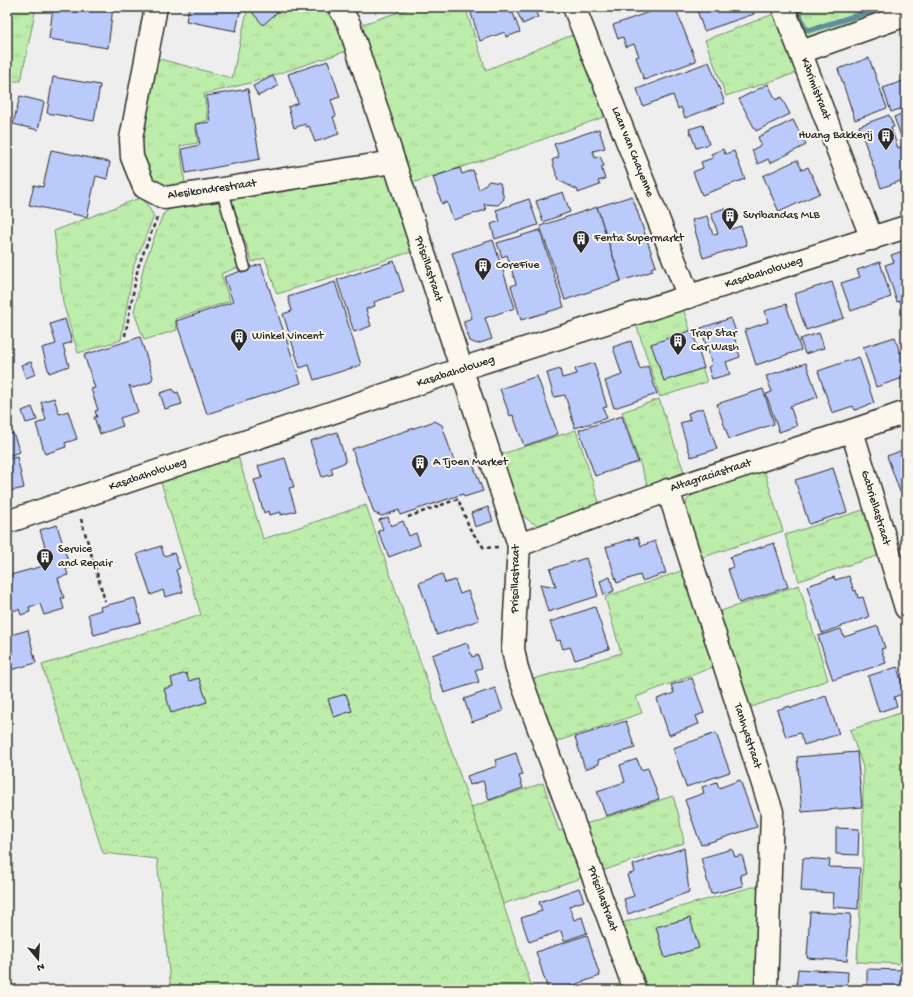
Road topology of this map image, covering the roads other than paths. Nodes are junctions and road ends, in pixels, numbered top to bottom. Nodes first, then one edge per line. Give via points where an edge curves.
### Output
1 (156, 7) edge
2 (339, 7) edge
3 (574, 7) edge
4 (783, 7) edge
5 (906, 15) edge
6 (801, 52) junction
7 (394, 162) junction
8 (222, 189) junction
9 (906, 227) edge
10 (872, 239) junction
11 (244, 266) dead end
12 (689, 297) junction
13 (461, 369) junction
14 (906, 412) edge
15 (852, 431) junction
16 (668, 490) junction
17 (7, 522) edge
18 (519, 545) junction
19 (906, 608) edge
20 (635, 990) edge
21 (766, 990) edge

1 - 8 street, Alesikondrestraat via 131,138 132,157 144,187 165,198
2 - 7 street, Priscillastraat via 349,24
3 - 12 street, Laan van Chayenne
4 - 6 street, Kibrimistraat
5 - 6 street
6 - 10 street, Kibrimistraat
7 - 8 street, Alesikondrestraat
7 - 13 street, Priscillastraat
8 - 11 lane
9 - 10 street, Kasabaholoweg
10 - 12 street, Kasabaholoweg
12 - 13 street, Kasabaholoweg
13 - 17 street, Kasabaholoweg
13 - 18 street, Priscillastraat
14 - 15 street, Altagraciastraat
15 - 16 street, Altagraciastraat
15 - 19 street, Gabriellastraat
16 - 18 street, Altagraciastraat
16 - 21 street, Tanhyastraat via 772,812
18 - 20 street, Priscillastraat via 513,649 518,670

